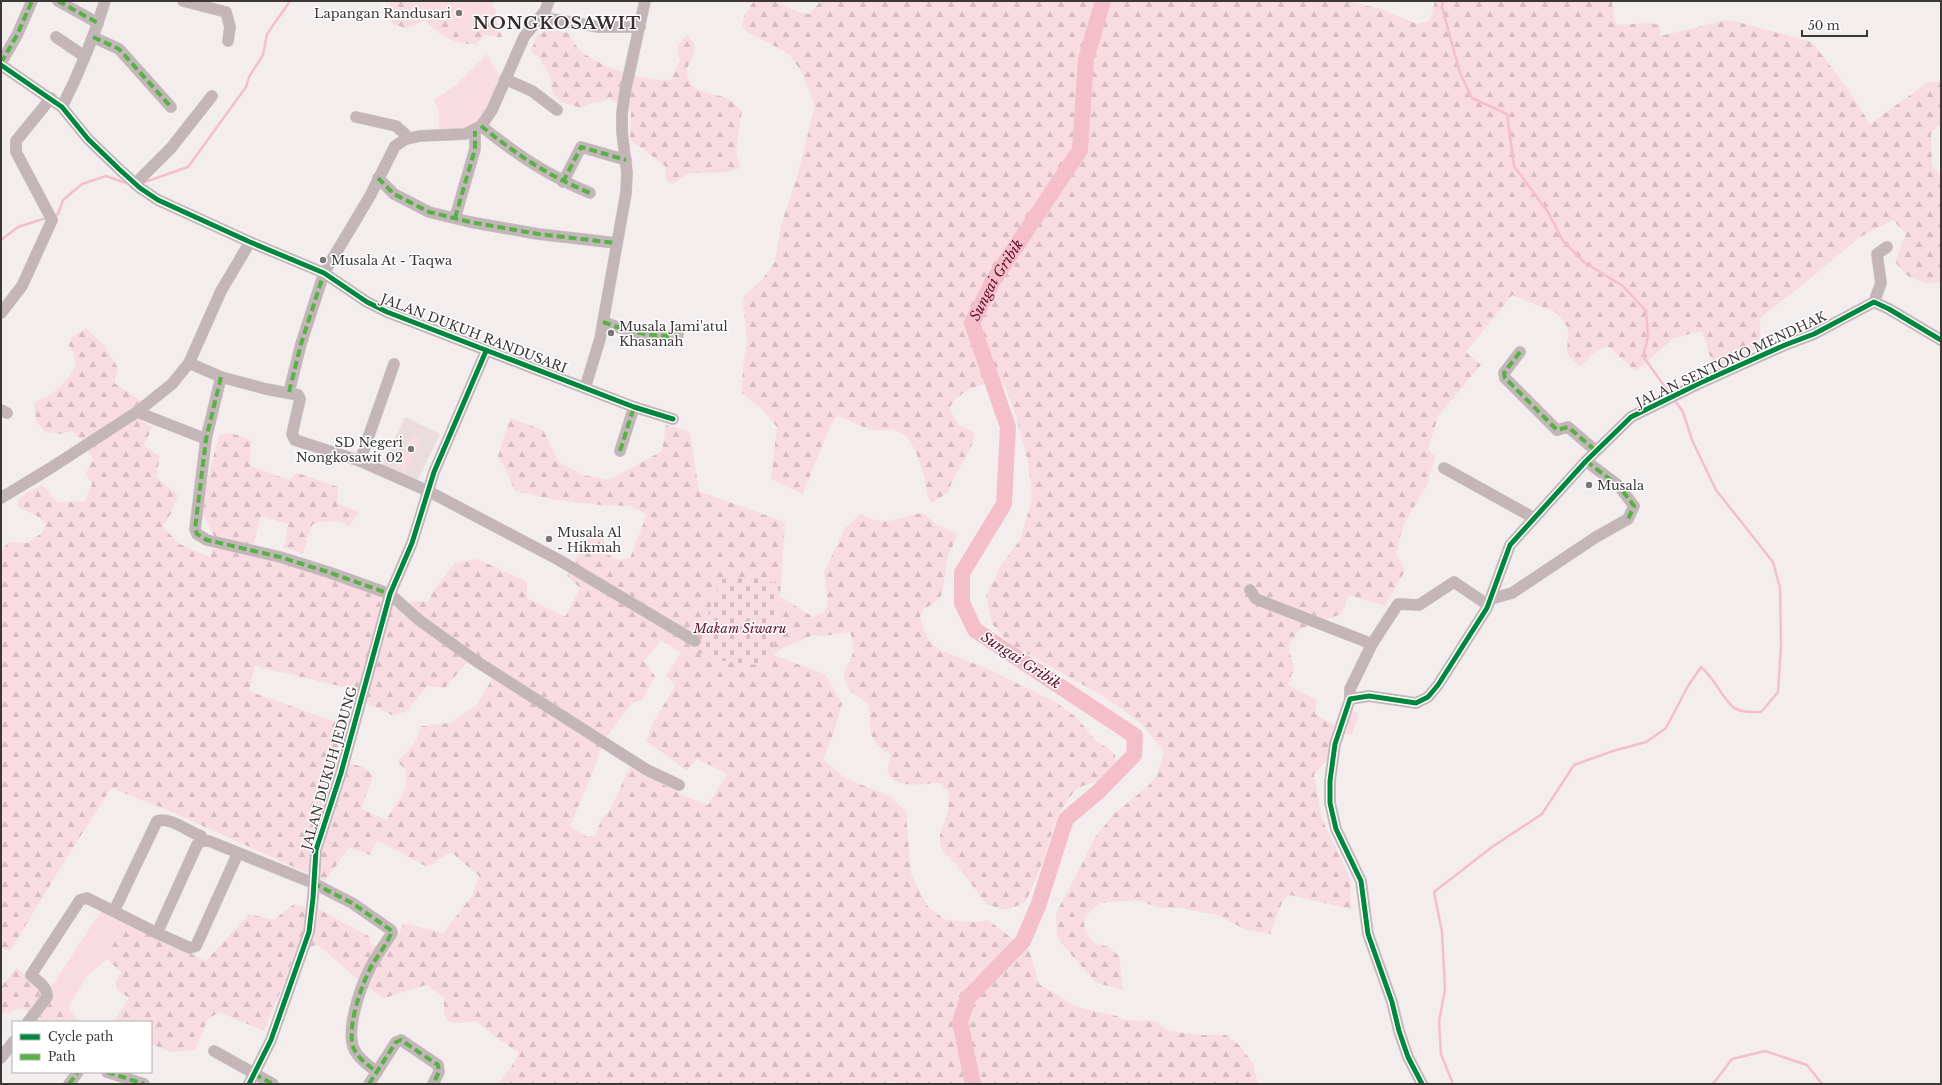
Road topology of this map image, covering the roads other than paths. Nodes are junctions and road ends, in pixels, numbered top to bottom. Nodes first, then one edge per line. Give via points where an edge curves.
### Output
1 (32, 1) edge
2 (58, 1) edge
3 (105, 1) edge
4 (183, 1) edge
5 (549, 1) edge
6 (645, 1) edge
7 (540, 17) junction
8 (98, 23) junction
9 (640, 27) junction
10 (56, 37) dead end
11 (92, 37) junction
12 (228, 41) dead end
13 (84, 56) junction
14 (1, 64) edge
15 (505, 79) junction
16 (212, 96) dead end
17 (51, 98) junction
18 (170, 106) dead end
19 (62, 107) junction
20 (558, 110) dead end
21 (356, 117) dead end
22 (478, 128) junction
23 (406, 139) junction
24 (626, 160) junction
25 (378, 178) junction
26 (563, 182) junction
27 (136, 185) junction
28 (590, 193) dead end
29 (455, 218) junction
30 (250, 242) junction
31 (616, 243) junction
32 (1887, 247) dead end
33 (324, 273) junction
34 (1874, 302) junction
35 (1, 313) edge
36 (603, 322) junction
37 (678, 335) dead end
38 (1941, 340) edge
39 (486, 351) junction
40 (1520, 352) dead end
41 (189, 363) junction
42 (394, 364) dead end
43 (221, 377) junction
44 (584, 388) junction
45 (289, 392) junction
46 (634, 407) junction
47 (137, 412) junction
48 (673, 419) dead end
49 (206, 439) junction
50 (620, 451) dead end
51 (1596, 451) junction
52 (1586, 460) junction
53 (360, 461) junction
54 (1444, 468) dead end
55 (428, 491) junction
56 (1, 498) edge
57 (1534, 518) junction
58 (1250, 590) dead end
59 (390, 594) junction
60 (1490, 602) junction
61 (695, 641) dead end
62 (1372, 644) junction
63 (1350, 699) junction
64 (679, 785) dead end
65 (202, 841) junction
66 (238, 853) junction
67 (313, 883) junction
68 (114, 911) junction
69 (157, 932) junction
70 (29, 1021) edge
71 (12, 1043) edge
72 (214, 1051) dead end
73 (1, 1058) edge
74 (377, 1072) junction
75 (77, 1073) edge
76 (110, 1073) edge
77 (251, 1079) edge
78 (69, 1084) edge
79 (144, 1084) edge
80 (273, 1084) edge
81 (369, 1084) edge
82 (433, 1084) edge
83 (1422, 1084) edge

1 - 14 street
2 - 8 street
3 - 8 street
4 - 12 street via 226,12 230,26
5 - 7 street
6 - 9 street
7 - 9 street via 599,27
7 - 15 street via 524,37
8 - 11 street
9 - 24 street via 622,113
10 - 13 street
11 - 13 street
11 - 18 street via 119,49
13 - 19 street
14 - 17 street, JALAN DUKUH RANDUSARI
15 - 20 street via 532,91
15 - 22 street via 492,110
16 - 27 street via 171,148
17 - 19 street, JALAN DUKUH RANDUSARI
17 - 35 street via 16,141 15,146 50,216 22,286
19 - 27 street, JALAN DUKUH RANDUSARI via 88,139
21 - 23 street via 396,126 406,135
22 - 23 street via 465,134
22 - 26 street
22 - 29 street via 475,149
23 - 25 street via 395,146
24 - 26 street via 581,147
24 - 31 street via 626,193
25 - 29 street via 394,194 409,202 429,212
25 - 33 street
26 - 28 street
27 - 30 street, JALAN DUKUH RANDUSARI via 158,200
29 - 31 street via 538,234
30 - 33 street, JALAN DUKUH RANDUSARI
30 - 41 street via 221,290
31 - 36 street
32 - 34 street via 1877,254 1881,283
33 - 39 street, JALAN DUKUH RANDUSARI via 379,308
33 - 45 street via 301,344
34 - 38 street
34 - 51 street, JALAN SENTONO MENDHAK via 1814,334 1700,383 1631,417
36 - 37 street via 646,335
36 - 44 street via 596,356
39 - 44 street, JALAN DUKUH RANDUSARI
39 - 55 street, JALAN DUKUH JEDUNG
40 - 51 street via 1504,373 1505,378 1557,430 1568,427
41 - 43 street
41 - 47 street via 172,384
42 - 53 street
43 - 45 street via 266,389
43 - 49 street
44 - 46 street, JALAN DUKUH RANDUSARI
45 - 53 street via 298,395 300,399 293,438
46 - 48 street, JALAN DUKUH RANDUSARI
46 - 50 street
47 - 49 street
47 - 56 street
49 - 59 street via 195,529 197,534 207,540 280,557
51 - 52 street, JALAN SENTONO MENDHAK
52 - 57 street, JALAN SENTONO MENDHAK
52 - 60 street via 1619,486 1634,506 1631,515 1512,593
53 - 55 street
54 - 57 street
55 - 59 street, JALAN DUKUH JEDUNG via 412,543
55 - 61 street via 559,560
57 - 60 street, JALAN SENTONO MENDHAK via 1510,546
58 - 62 street via 1256,599
59 - 64 street via 419,620 476,660 647,770
59 - 67 street, JALAN DUKUH JEDUNG via 341,773 320,835
60 - 62 street via 1454,582 1419,605 1398,604
60 - 63 street, JALAN SENTONO MENDHAK via 1438,685 1424,700 1407,703 1365,696
62 - 63 street via 1350,689
63 - 83 street via 1335,744 1330,803 1336,829 1361,881 1368,934 1392,1002 1399,1031 1408,1057
65 - 66 street via 209,841
65 - 68 street via 201,836 171,822 164,819 157,821
65 - 69 street
66 - 67 street
66 - 69 street via 196,946 190,948
67 - 74 street via 352,903 392,931 370,968 352,1019 354,1050
67 - 77 street, JALAN DUKUH JEDUNG via 312,916 303,950 271,1040
68 - 69 street
68 - 70 street via 86,898 80,900 31,975 46,989 47,997
71 - 73 street
72 - 77 street
74 - 81 street
74 - 82 street via 396,1042 401,1040 438,1065 439,1072
75 - 78 street
76 - 79 street
77 - 80 street

